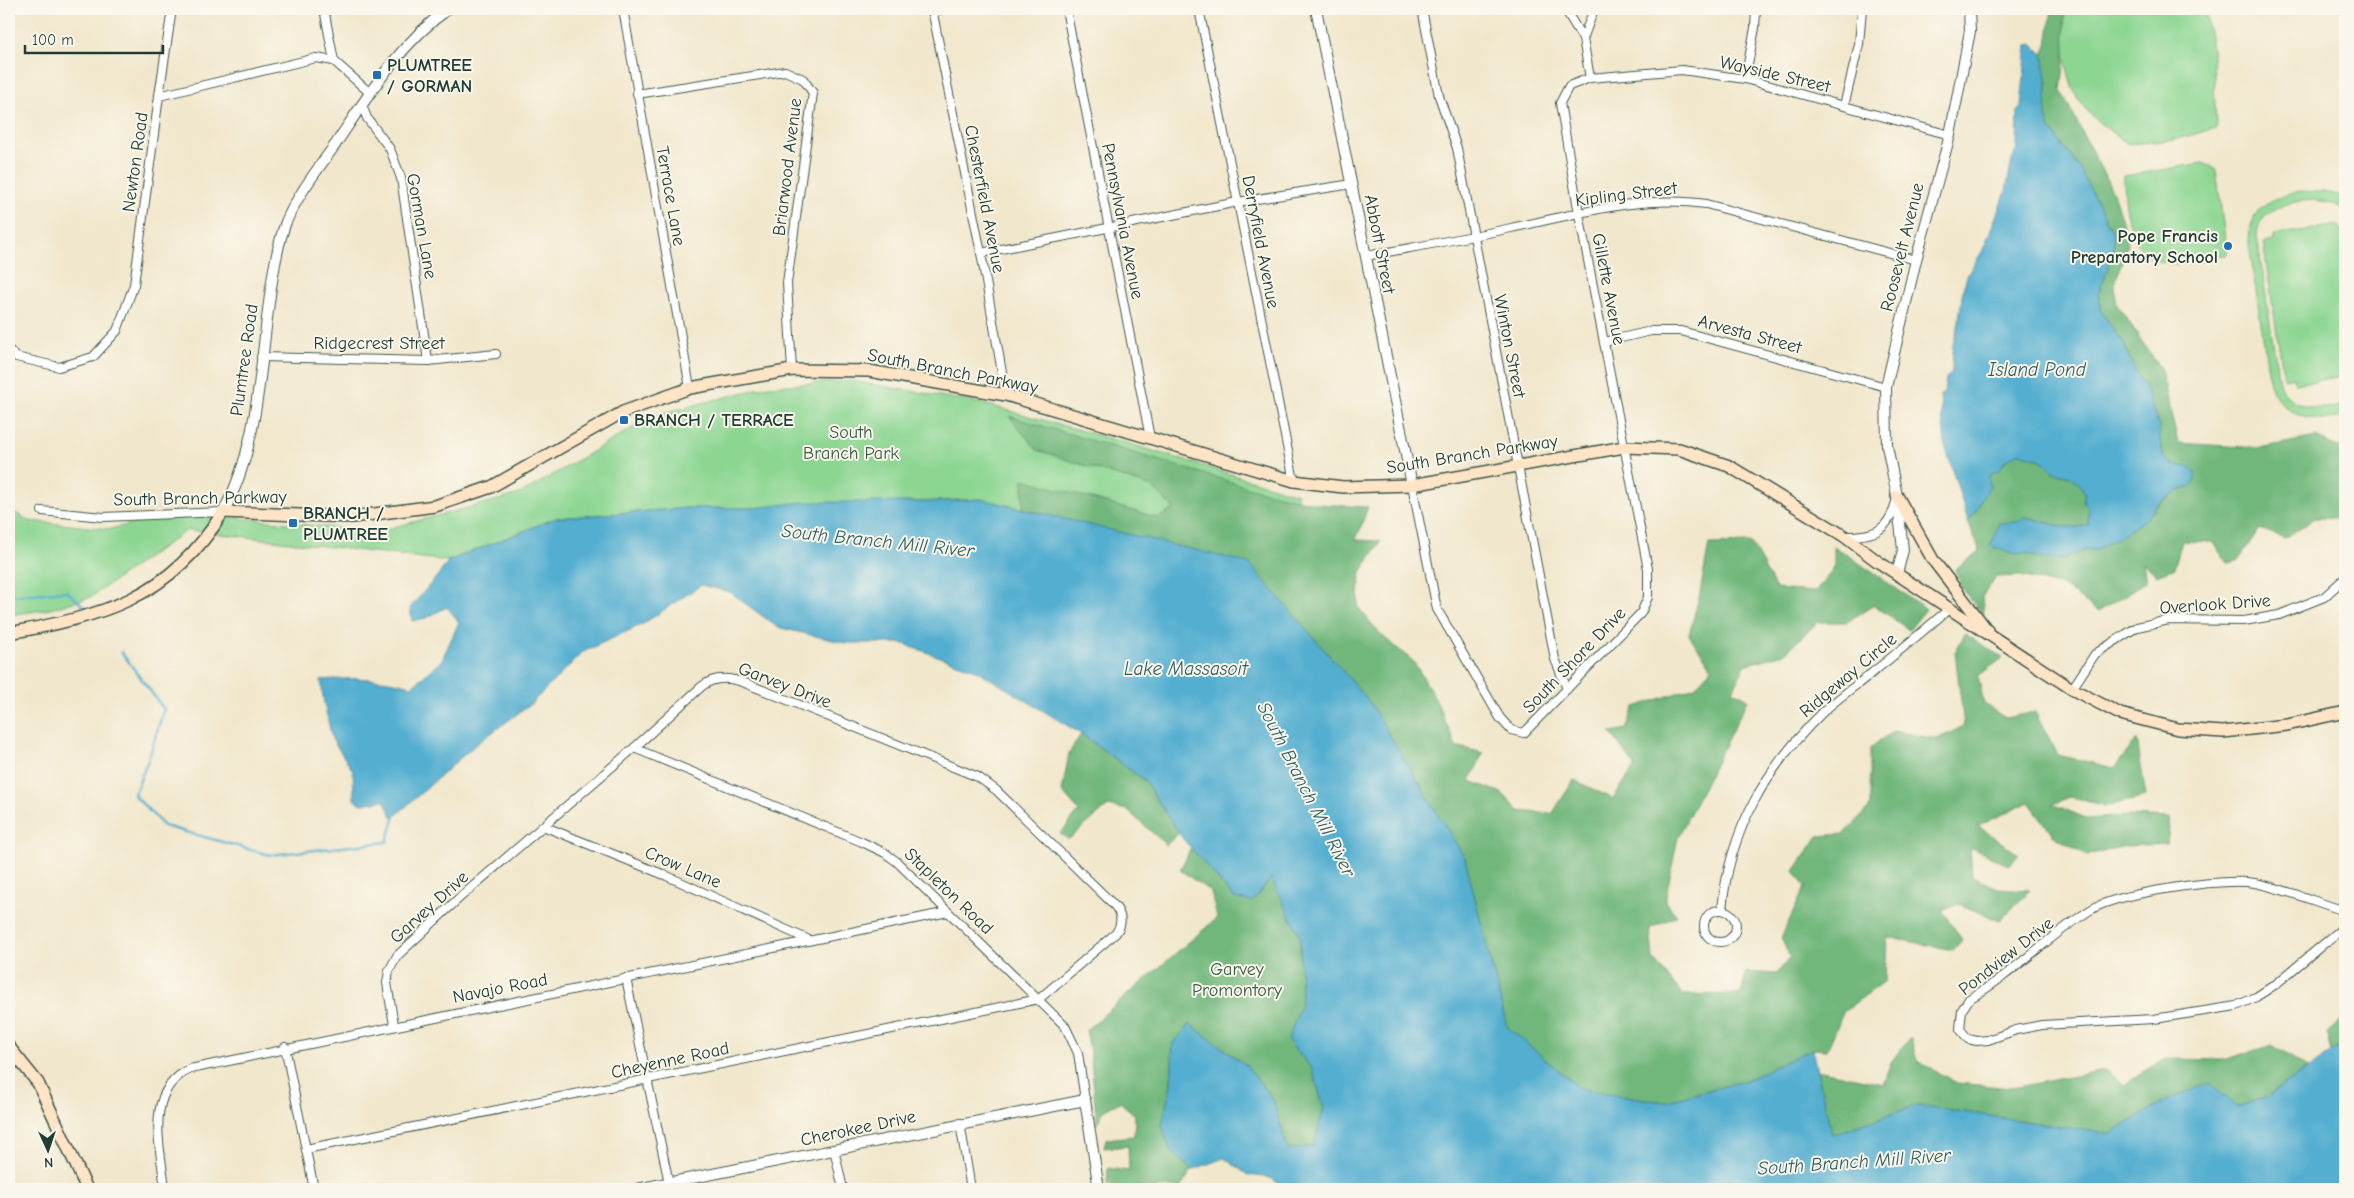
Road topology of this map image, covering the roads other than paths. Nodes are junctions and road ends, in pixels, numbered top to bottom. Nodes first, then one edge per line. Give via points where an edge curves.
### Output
1 (172, 9) edge
2 (324, 9) edge
3 (448, 9) edge
4 (623, 9) edge
5 (942, 9) edge
6 (1066, 9) edge
7 (1199, 9) edge
8 (1316, 9) edge
9 (1422, 9) edge
10 (1565, 9) edge
11 (1594, 9) edge
12 (1756, 9) edge
13 (1862, 9) edge
14 (1969, 9) edge
15 (932, 10) edge
16 (1583, 39) junction
17 (334, 61) junction
18 (1590, 78) junction
19 (1745, 79) junction
20 (370, 93) junction
21 (638, 94) junction
22 (159, 96) junction
23 (362, 105) junction
24 (1844, 106) junction
25 (1950, 135) junction
26 (1352, 184) junction
27 (1238, 202) junction
28 (1579, 214) junction
29 (1110, 228) junction
30 (1474, 236) junction
31 (981, 253) junction
32 (1366, 256) junction
33 (1916, 260) junction
34 (1604, 342) junction
35 (9, 350) edge
36 (496, 354) dead end
37 (262, 358) junction
38 (428, 361) junction
39 (792, 370) junction
40 (1886, 386) junction
41 (690, 388) junction
42 (1006, 395) junction
43 (1150, 438) junction
44 (1624, 447) junction
45 (1519, 465) junction
46 (1294, 481) junction
47 (1412, 485) junction
48 (1898, 496) junction
49 (42, 512) dead end
50 (223, 512) junction
51 (1844, 536) junction
52 (1897, 574) junction
53 (2345, 578) edge
54 (1949, 609) junction
55 (9, 633) edge
56 (1996, 640) junction
57 (1567, 689) junction
58 (2072, 689) junction
59 (2345, 712) edge
60 (634, 748) junction
61 (543, 826) junction
62 (1722, 910) junction
63 (2345, 911) edge
64 (948, 912) junction
65 (2345, 926) edge
66 (809, 940) junction
67 (626, 978) junction
68 (1038, 999) junction
69 (394, 1025) junction
70 (9, 1047) edge
71 (285, 1047) junction
72 (646, 1080) junction
73 (1086, 1100) junction
74 (960, 1123) junction
75 (306, 1149) junction
76 (834, 1149) junction
77 (669, 1183) junction
78 (87, 1189) edge
79 (165, 1189) edge
80 (314, 1189) edge
81 (637, 1189) edge
82 (843, 1189) edge
83 (971, 1189) edge
84 (1099, 1189) edge

1 - 22 street
2 - 17 street
3 - 20 street, Plumtree Road via 412,39
4 - 21 street, Terrace Lane
5 - 15 street
6 - 29 street, Pennsylvania Avenue
7 - 27 street, Derryfield Avenue
8 - 26 street, Abbott Street
9 - 30 street, Winton Street via 1439,96 1457,148
10 - 16 street
11 - 16 street
12 - 19 street
13 - 24 street via 1859,44
14 - 25 street, Roosevelt Avenue via 1970,32
15 - 31 street, Chesterfield Avenue
16 - 18 street
17 - 20 street
17 - 22 street, Newton Road via 316,58
18 - 19 street, Wayside Street via 1682,70
18 - 28 street, Gillette Avenue via 1569,86 1560,103
19 - 24 street, Wayside Street
20 - 23 street, Plumtree Road
21 - 39 street, Briarwood Avenue via 785,71 804,79 813,93 787,283
21 - 41 street, Terrace Lane
22 - 35 street, Newton Road via 134,285 117,331 93,356 59,368 16,357
23 - 37 street, Plumtree Road via 286,221 274,270
23 - 38 street, Gorman Lane via 367,118 390,149 401,178
24 - 25 street, Wayside Street
25 - 33 street, Roosevelt Avenue
26 - 27 street
26 - 32 street, Abbott Street
27 - 29 street
27 - 46 street, Derryfield Avenue
28 - 30 street, Kipling Street
28 - 33 street, Kipling Street via 1659,201 1692,202
28 - 34 street, Gillette Avenue
29 - 31 street
29 - 43 street, Pennsylvania Avenue
30 - 32 street, Kipling Street
30 - 45 street, Winton Street
31 - 42 street, Chesterfield Avenue
32 - 47 street, Abbott Street
33 - 40 street, Roosevelt Avenue
34 - 40 street, Arvesta Street via 1652,331 1681,331
34 - 44 street, Gillette Avenue
36 - 38 street, Ridgecrest Street
37 - 38 street, Ridgecrest Street
37 - 50 street, Plumtree Road via 246,459
39 - 41 main road, South Branch Parkway
39 - 42 main road, South Branch Parkway via 869,370
40 - 48 street, Roosevelt Avenue via 1887,446
41 - 50 main road, South Branch Parkway via 623,412 491,487 435,506 352,517
42 - 43 main road, South Branch Parkway
43 - 46 main road, South Branch Parkway
44 - 45 main road, South Branch Parkway
44 - 51 main road, South Branch Parkway via 1679,448 1729,466
44 - 57 street, South Shore Drive via 1648,569 1648,597 1641,613
45 - 47 main road, South Branch Parkway
45 - 57 street, Winton Street via 1555,659
46 - 47 main road, South Branch Parkway via 1343,487
47 - 57 street, South Shore Drive via 1437,609 1500,718 1510,730 1524,733
48 - 51 street via 1890,520 1882,529 1866,535
48 - 52 street, Roosevelt Avenue via 1903,550
48 - 56 main road, Roosevelt Avenue via 1933,560
49 - 50 street, South Branch Parkway via 103,517
50 - 55 main road, Plumtree Road via 185,561 134,598 90,616
51 - 52 main road, South Branch Parkway
52 - 54 main road, Roosevelt Avenue
53 - 58 street, Overlook Drive via 2324,596 2279,616 2244,621 2169,620 2137,627 2095,654
54 - 56 main road, Roosevelt Avenue
54 - 62 street, Ridgeway Circle via 1824,711 1792,747 1744,818 1727,873
56 - 58 main road, Roosevelt Avenue
58 - 59 main road, Roosevelt Avenue via 2131,718 2197,732 2256,730
60 - 61 street, Garvey Drive
60 - 64 street, Stapleton Road via 885,853
60 - 68 street, Garvey Drive via 707,682 727,678 970,772 1078,870 1120,913 1121,924 1116,934
61 - 66 street, Crow Lane via 667,876
61 - 69 street, Garvey Drive via 393,961 387,983
62 - 62 street via 1732,916 1736,930 1726,941 1715,942 1706,936 1704,921 1711,912
63 - 65 street, Pondview Drive via 2246,882 2214,883 2114,899 2084,914 1970,999 1962,1010 1960,1028 1968,1039 1982,1041 2042,1025 2154,1019 2236,1006 2276,984
64 - 66 street, Navajo Road
64 - 68 street, Stapleton Road
66 - 67 street, Navajo Road
67 - 69 street, Navajo Road
67 - 72 street
68 - 72 street, Cheyenne Road
68 - 73 street, Stapleton Road via 1073,1040
69 - 71 street, Navajo Road
70 - 78 main road via 38,1083
71 - 75 street
71 - 79 street, Navajo Road via 204,1064 172,1080 161,1100 158,1120
72 - 75 street, Cheyenne Road
72 - 77 street
73 - 74 street, Cherokee Drive
73 - 84 street, Stapleton Road
74 - 76 street, Cherokee Drive
74 - 83 street
75 - 80 street
76 - 77 street, Cherokee Drive
76 - 82 street
77 - 81 street, Cherokee Drive

